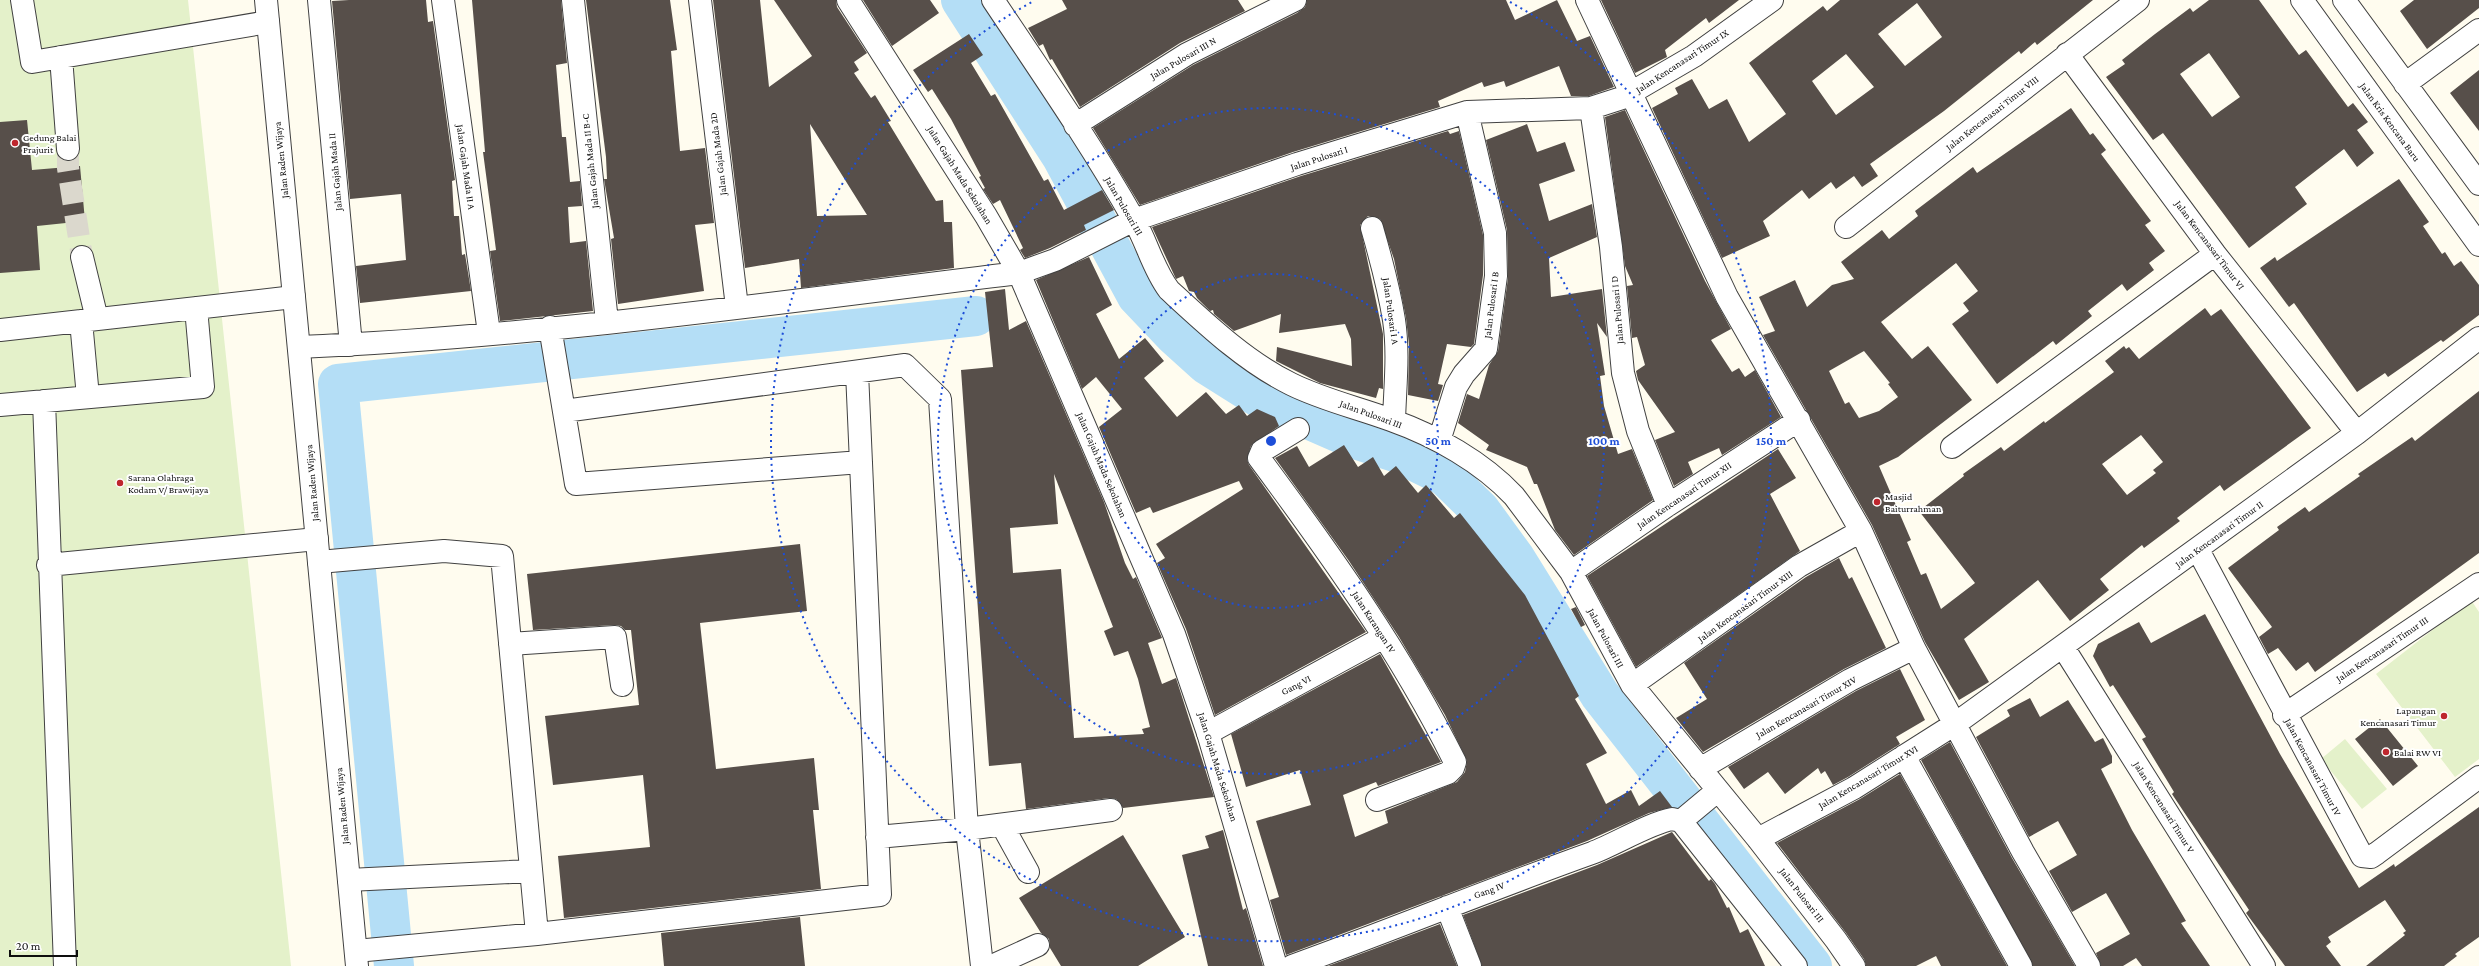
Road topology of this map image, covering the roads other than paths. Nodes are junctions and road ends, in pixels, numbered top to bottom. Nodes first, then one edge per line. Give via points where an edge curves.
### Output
1 (22, 0) edge
2 (266, 0) edge
3 (319, 0) edge
4 (443, 0) edge
5 (573, 0) edge
6 (700, 0) edge
7 (848, 0) edge
8 (993, 0) edge
9 (1295, 0) edge
10 (1587, 0) edge
11 (1772, 0) edge
12 (2138, 0) edge
13 (2302, 0) edge
14 (2344, 0) edge
15 (268, 22) junction
16 (2479, 30) edge
17 (2067, 54) junction
18 (61, 57) junction
19 (2405, 84) junction
20 (1631, 94) junction
21 (1591, 108) junction
22 (1467, 112) junction
23 (1075, 125) junction
24 (68, 149) tunnel mouth
25 (2479, 184) edge
26 (1134, 220) junction
27 (1846, 227) dead end
28 (1372, 228) dead end
29 (2479, 244) edge
30 (2215, 254) junction
31 (82, 257) tunnel mouth
32 (1019, 273) junction
33 (294, 297) junction
34 (737, 307) junction
35 (196, 308) junction
36 (89, 320) junction
37 (607, 322) junction
38 (550, 327) junction
39 (0, 330) edge
40 (489, 333) junction
41 (2479, 338) edge
42 (351, 345) junction
43 (299, 347) junction
44 (857, 372) junction
45 (88, 397) junction
46 (44, 401) junction
47 (0, 405) edge
48 (564, 411) junction
49 (1798, 420) junction
50 (1394, 421) junction
51 (1298, 429) dead end
52 (2357, 433) junction
53 (1439, 441) junction
54 (1952, 447) dead end
55 (861, 462) junction
56 (1668, 505) junction
57 (1860, 531) junction
58 (317, 539) junction
59 (2198, 550) junction
60 (325, 561) junction
61 (48, 565) junction
62 (1571, 572) junction
63 (2479, 584) edge
64 (1384, 638) junction
65 (510, 644) junction
66 (2063, 647) junction
67 (1914, 648) junction
68 (622, 685) dead end
69 (1632, 685) junction
70 (2284, 715) junction
71 (1955, 724) junction
72 (1208, 733) junction
73 (1904, 756) junction
74 (1700, 769) junction
75 (2479, 777) edge
76 (1714, 794) junction
77 (1377, 800) dead end
78 (1111, 810) dead end
79 (1683, 822) junction
80 (1002, 825) junction
81 (968, 829) junction
82 (877, 837) junction
83 (1758, 839) junction
84 (531, 871) junction
85 (1028, 872) dead end
86 (360, 880) junction
87 (1447, 907) junction
88 (537, 934) junction
89 (1038, 945) dead end
90 (357, 959) edge
91 (64, 966) edge
92 (982, 966) edge
93 (992, 966) edge
94 (1276, 966) edge
95 (1292, 966) edge
96 (1470, 966) edge
97 (1796, 966) edge
98 (1854, 966) edge
99 (2021, 966) edge
100 (2089, 966) edge
101 (2264, 966) edge

1 - 18 street via 32,62
2 - 15 street, Jalan Raden Wijaya
3 - 42 street, Jalan Gajah Mada II
4 - 40 street, Jalan Gajah Mada II A
5 - 37 street, Jalan Gajah Mada II B-C
6 - 34 street, Jalan Gajah Mada 2D
7 - 32 street, Jalan Gajah Mada Sekolahan via 986,216
8 - 23 street, Jalan Pulosari III
9 - 23 street, Jalan Pulosari III N via 1186,54
10 - 20 street
11 - 20 street, Jalan Kencanasari Timur IX via 1694,56
12 - 17 street, Jalan Kencanasari Timur VIII
13 - 29 street, Jalan Kris Kencana Baru
14 - 19 street
15 - 18 street
15 - 33 street, Jalan Raden Wijaya
16 - 19 street
17 - 27 street, Jalan Kencanasari Timur VIII
17 - 30 street, Jalan Kencanasari Timur VI
18 - 24 street
19 - 25 street
20 - 21 street, Jalan Pulosari I
20 - 49 street via 1727,297
21 - 22 street, Jalan Pulosari I
21 - 56 street, Jalan Pulosari I D via 1611,247 1623,373 1638,431
22 - 26 street, Jalan Pulosari I via 1297,164
22 - 53 street, Jalan Pulosari I B via 1495,234 1496,276 1486,349 1456,387
23 - 26 street, Jalan Pulosari III
26 - 32 street, Jalan Pulosari I via 1055,260
26 - 50 street, Jalan Pulosari III via 1162,281 1229,342 1291,384
28 - 50 street, Jalan Pulosari I A via 1387,279 1394,321
30 - 52 street, Jalan Kencanasari Timur VI
30 - 54 street
31 - 36 street
32 - 34 street, Jalan Pulosari I
32 - 72 street, Jalan Gajah Mada Sekolahan via 1168,620
33 - 35 street
33 - 43 street, Jalan Raden Wijaya
34 - 37 street, Jalan Pulosari I
35 - 36 street
35 - 45 street via 203,387
36 - 39 street
36 - 45 street
37 - 38 street, Jalan Pulosari I
38 - 40 street, Jalan Pulosari I
38 - 48 street
40 - 42 street, Jalan Pulosari I
41 - 52 street, Jalan Kencanasari Timur II
42 - 43 street, Jalan Pulosari I
43 - 58 street, Jalan Raden Wijaya
44 - 48 street
44 - 55 street
44 - 81 street via 905,365 940,399
45 - 46 street
46 - 47 street
46 - 61 street
48 - 55 street via 576,484
49 - 56 street, Jalan Kencanasari Timur XII
49 - 57 street
50 - 53 street, Jalan Pulosari III
51 - 64 street, Jalan Karangan IV via 1262,451 1260,458 1328,552
52 - 59 street, Jalan Kencanasari Timur II
53 - 62 street, Jalan Pulosari III via 1504,485
55 - 82 street
56 - 62 street, Jalan Kencanasari Timur XII
57 - 67 street
57 - 69 street, Jalan Kencanasari Timur XIII via 1800,566
58 - 60 street, Jalan Raden Wijaya
58 - 61 street
59 - 66 street, Jalan Kencanasari Timur II
59 - 70 street, Jalan Kencanasari Timur IV
60 - 65 street via 444,551 502,556
60 - 86 street, Jalan Raden Wijaya
61 - 91 street
62 - 69 street, Jalan Pulosari III
63 - 70 street, Jalan Kencanasari Timur III
64 - 72 street, Gang VI
64 - 77 street, Jalan Karangan IV via 1431,714 1455,764 1450,771 1436,778
65 - 68 street via 615,637
65 - 84 street
66 - 71 street, Jalan Kencanasari Timur II
66 - 101 street, Jalan Kencanasari Timur V
67 - 71 street
67 - 74 street, Jalan Kencanasari Timur XIV via 1850,680
69 - 74 street, Jalan Pulosari III
70 - 75 street, Jalan Kencanasari Timur IV via 2358,853 2366,858 2377,853
71 - 73 street, Jalan Kencanasari Timur XVI
71 - 100 street via 2023,852
72 - 94 street, Jalan Gajah Mada Sekolahan
73 - 83 street, Jalan Kencanasari Timur XVI via 1854,788
73 - 99 street
74 - 76 street, Jalan Pulosari III
76 - 79 street
76 - 83 street, Jalan Pulosari III
78 - 80 street
79 - 87 street, Gang IV via 1676,819 1666,821 1606,848
79 - 97 street
80 - 81 street
80 - 85 street
81 - 82 street
81 - 92 street
82 - 88 street via 880,895
83 - 98 street, Jalan Pulosari III
84 - 86 street
84 - 88 street
86 - 90 street, Jalan Raden Wijaya
87 - 95 street, Gang IV
87 - 96 street
88 - 90 street via 378,949
89 - 93 street

